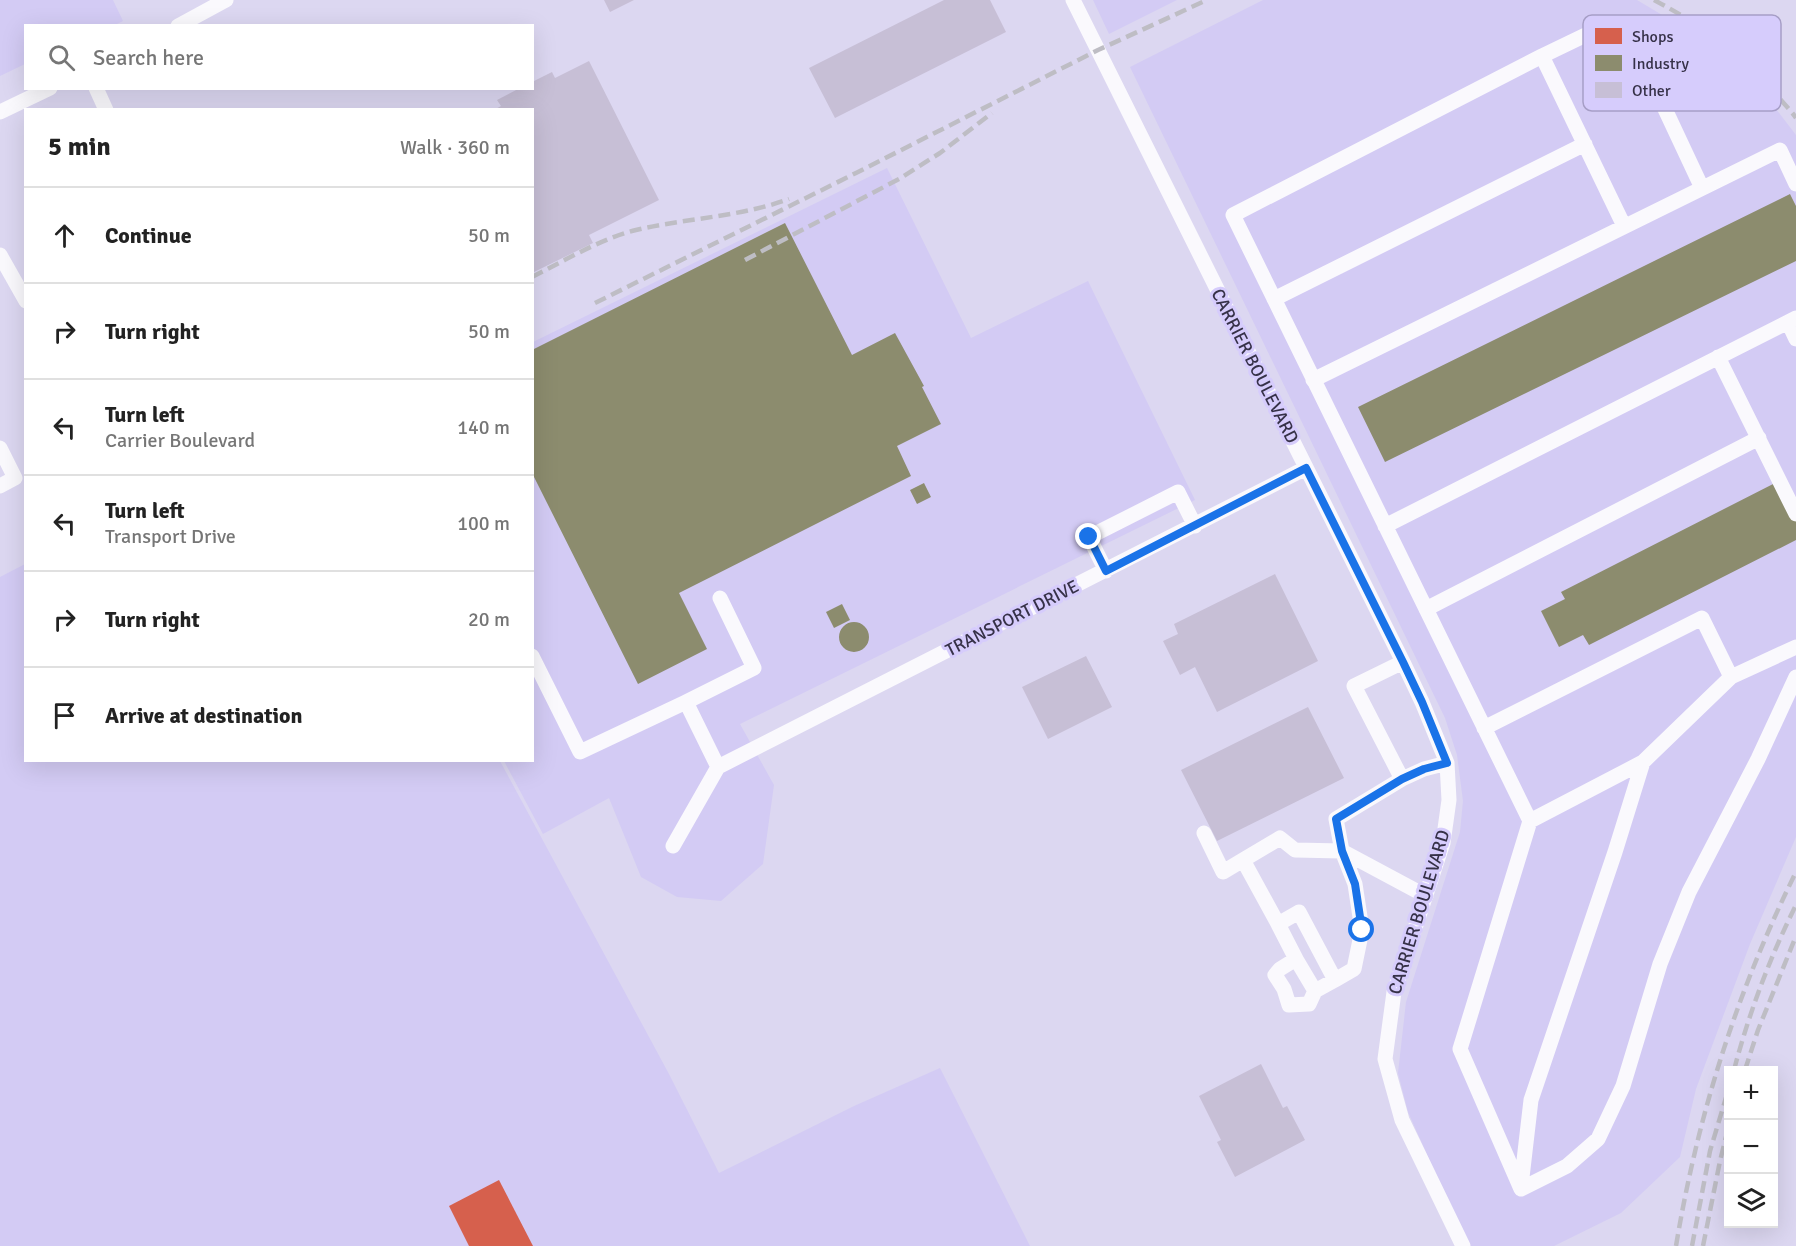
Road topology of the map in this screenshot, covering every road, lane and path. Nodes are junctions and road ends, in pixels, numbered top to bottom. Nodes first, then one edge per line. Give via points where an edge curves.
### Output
1 (226, 0) edge
2 (1073, 0) edge
3 (182, 24) edge
4 (1583, 36) edge
5 (1542, 56) junction
6 (46, 90) edge
7 (97, 90) edge
8 (105, 108) edge
9 (1666, 111) edge
10 (0, 112) edge
11 (1585, 144) junction
12 (1796, 184) edge
13 (1702, 188) junction
14 (1624, 226) junction
15 (0, 255) edge
16 (24, 298) edge
17 (1274, 298) junction
18 (1792, 320) edge
19 (1796, 339) edge
20 (1718, 357) junction
21 (1313, 380) junction
22 (1759, 438) junction
23 (0, 448) edge
24 (1306, 468) junction
25 (0, 486) edge
26 (1796, 514) edge
27 (1195, 526) junction
28 (1385, 526) junction
29 (1106, 571) junction
30 (720, 598) dead end
31 (1426, 609) junction
32 (1796, 646) edge
33 (534, 660) edge
34 (1403, 662) junction
35 (1731, 677) junction
36 (1796, 677) edge
37 (686, 702) junction
38 (1484, 728) junction
39 (1643, 762) junction
40 (1447, 763) junction
41 (718, 767) junction
42 (1402, 779) junction
43 (1530, 821) junction
44 (1204, 833) dead end
45 (673, 846) dead end
46 (1342, 851) junction
47 (1243, 860) junction
48 (1426, 896) junction
49 (1278, 924) junction
50 (1296, 959) junction
51 (1335, 980) junction
52 (1315, 991) junction
53 (1521, 1190) junction
54 (1463, 1246) edge

1 - 3 street
2 - 24 street, CARRIER BOULEVARD
4 - 5 street
5 - 11 street
5 - 17 street via 1233,215
6 - 10 street
7 - 8 street
9 - 13 street
11 - 14 street
11 - 17 street
12 - 13 street via 1780,150
13 - 14 street
14 - 21 street
15 - 16 street
17 - 21 street
18 - 19 street
18 - 20 street
20 - 22 street
20 - 28 street
21 - 28 street
22 - 26 street
22 - 31 street
23 - 25 street via 15,478
24 - 27 street, TRANSPORT DRIVE
24 - 34 street, CARRIER BOULEVARD
27 - 29 street, TRANSPORT DRIVE
27 - 29 street via 1178,492 1089,537
28 - 31 street
29 - 41 street, TRANSPORT DRIVE
30 - 37 street via 754,668
31 - 38 street
32 - 35 street
33 - 37 street via 580,752
34 - 40 street, CARRIER BOULEVARD
34 - 42 street via 1354,686
35 - 38 street via 1702,618
35 - 39 street
36 - 53 street via 1689,892 1660,964 1623,1086 1598,1139 1567,1166
37 - 41 street
38 - 43 street
39 - 43 street
39 - 53 street via 1531,1100
40 - 42 street
40 - 48 street, CARRIER BOULEVARD via 1449,800 1443,843
41 - 45 street
42 - 46 street via 1336,819
43 - 53 street via 1460,1049
44 - 47 street via 1223,872
46 - 47 street via 1295,850 1280,838
46 - 48 street
46 - 51 street via 1355,884 1362,930 1354,969
47 - 49 street
48 - 54 street, CARRIER BOULEVARD via 1394,993 1384,1059 1402,1120
49 - 50 street
49 - 51 street via 1299,912
50 - 52 street
50 - 52 street via 1275,975 1289,1005 1309,1005
51 - 52 street

